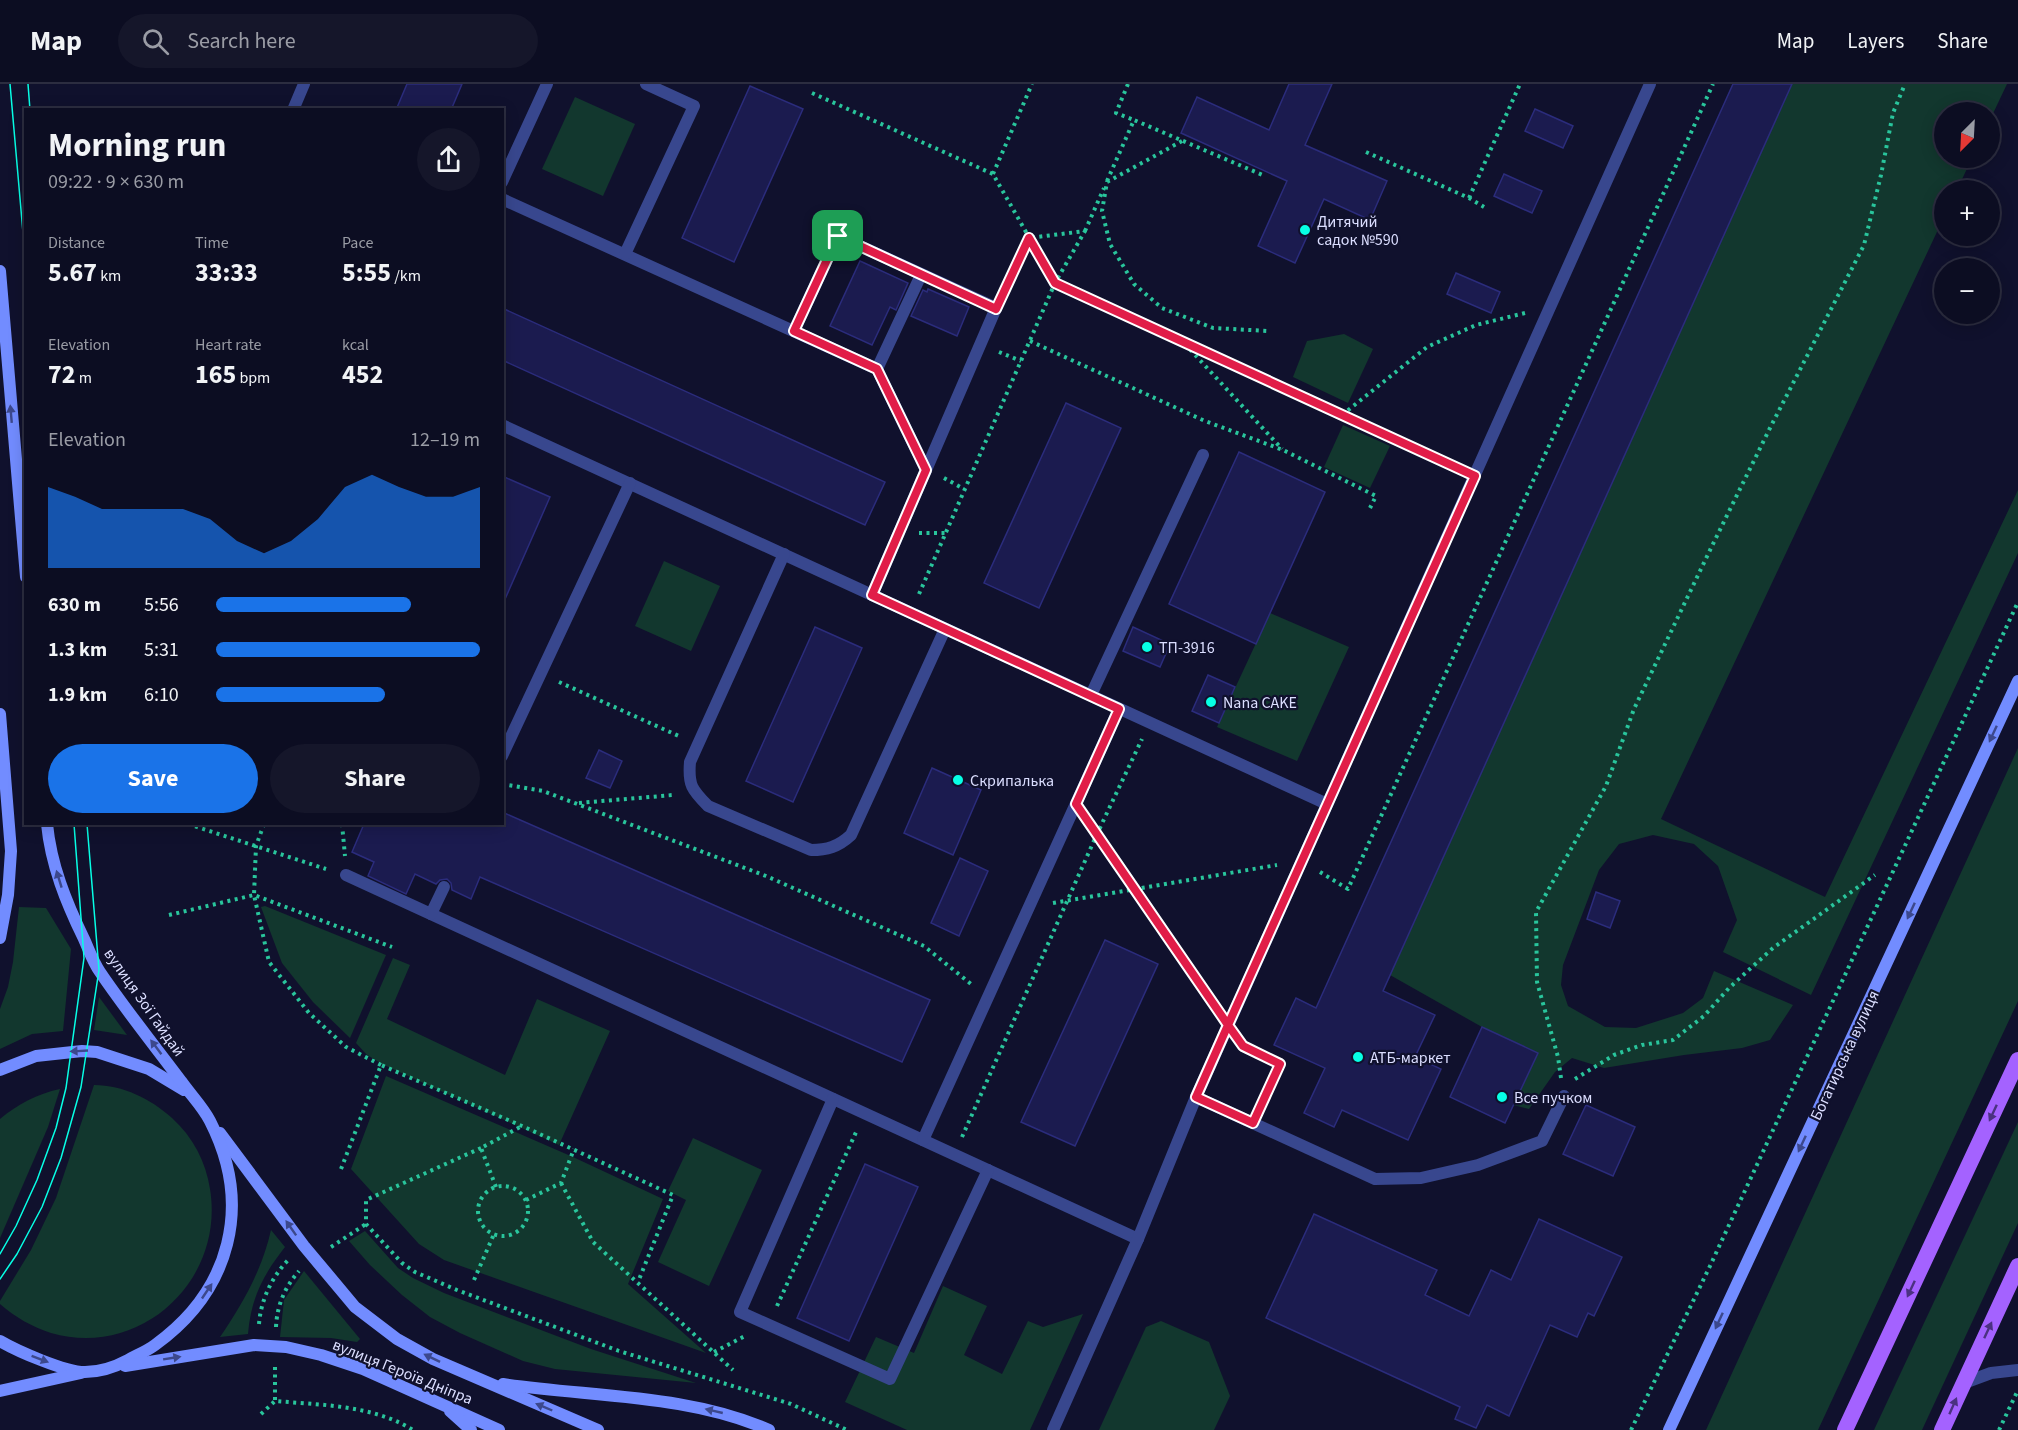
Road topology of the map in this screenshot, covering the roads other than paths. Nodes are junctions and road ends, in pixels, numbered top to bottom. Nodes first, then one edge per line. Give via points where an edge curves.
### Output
1 (304, 84) edge
2 (547, 84) edge
3 (646, 84) edge
4 (1650, 84) edge
5 (294, 108) edge
6 (504, 178) edge
7 (504, 200) edge
8 (625, 254) junction
9 (0, 271) edge
10 (921, 275) junction
11 (794, 331) junction
12 (877, 369) junction
13 (504, 426) edge
14 (20, 443) edge
15 (1203, 455) dead end
16 (926, 470) junction
17 (630, 483) junction
18 (24, 532) edge
19 (784, 554) junction
20 (872, 595) junction
21 (945, 628) junction
22 (2018, 681) edge
23 (1091, 695) junction
24 (1119, 709) junction
25 (0, 714) edge
26 (504, 752) edge
27 (1327, 804) junction
28 (47, 825) edge
29 (346, 875) road end
30 (444, 887) dead end
31 (431, 914) junction
32 (0, 938) edge
33 (2018, 1060) edge
34 (0, 1070) edge
35 (190, 1094) junction
36 (1564, 1096) road end
37 (1196, 1097) junction
38 (832, 1099) junction
39 (210, 1120) junction
40 (923, 1140) junction
41 (988, 1170) junction
42 (1138, 1239) junction
43 (2018, 1266) edge
44 (0, 1341) edge
45 (115, 1367) junction
46 (2018, 1370) edge
47 (83, 1372) junction
48 (486, 1382) junction
49 (1964, 1383) junction
50 (0, 1391) edge
51 (438, 1401) junction
52 (471, 1430) edge
53 (500, 1430) edge
54 (598, 1430) edge
55 (769, 1430) edge
56 (1053, 1430) edge
57 (1669, 1430) edge
58 (1845, 1430) edge
59 (1942, 1430) edge

1 - 5 lane
2 - 6 lane
3 - 8 lane via 694,106
4 - 27 lane
7 - 8 lane
8 - 11 lane
14 -> 9 main road
10 - 11 lane via 838,236
10 - 12 lane
10 - 16 lane via 996,309
11 - 12 lane
12 - 16 lane
13 - 17 lane
14 - 18 main road
15 - 23 lane
16 - 20 lane
17 - 19 lane
17 - 26 lane
19 - 20 lane
19 - 21 lane via 690,762 688,778 708,806 811,850 841,844 851,836
20 - 21 lane
21 - 23 lane
22 -> 57 main road, Богатирська вулиця
23 - 24 lane
24 - 27 lane
24 - 40 lane
25 - 32 main road via 11,851
27 - 37 lane
35 -> 28 main road, вулиця Зої Гайдай via 99,970 66,903 49,848
29 - 31 lane
30 - 31 lane
31 - 38 lane
33 -> 58 main road
35 -> 34 main road via 149,1069 97,1052 36,1056
35 - 39 main road, вулиця Зої Гайдай
36 - 37 lane via 1542,1141 1478,1165 1421,1178 1375,1179
37 - 42 lane
38 - 40 lane
38 - 41 lane via 740,1312 890,1379
45 -> 39 main road via 154,1346 182,1322 210,1287 224,1256 233,1197 229,1167
48 -> 39 main road, вулиця Героїв Дніпра via 397,1339 355,1308
40 - 41 lane
41 - 42 lane
42 - 56 lane
49 -> 43 main road
44 -> 47 main road via 47,1362
45 - 47 main road, вулиця Героїв Дніпра
45 -> 51 main road, вулиця Героїв Дніпра via 254,1345 275,1346 363,1369
46 - 49 lane via 1991,1373
47 - 50 main road
54 -> 48 main road, вулиця Героїв Дніпра
55 -> 48 main road, вулиця Героїв Дніпра via 678,1403
59 -> 49 main road
51 - 52 main road
51 - 53 main road, вулиця Героїв Дніпра

